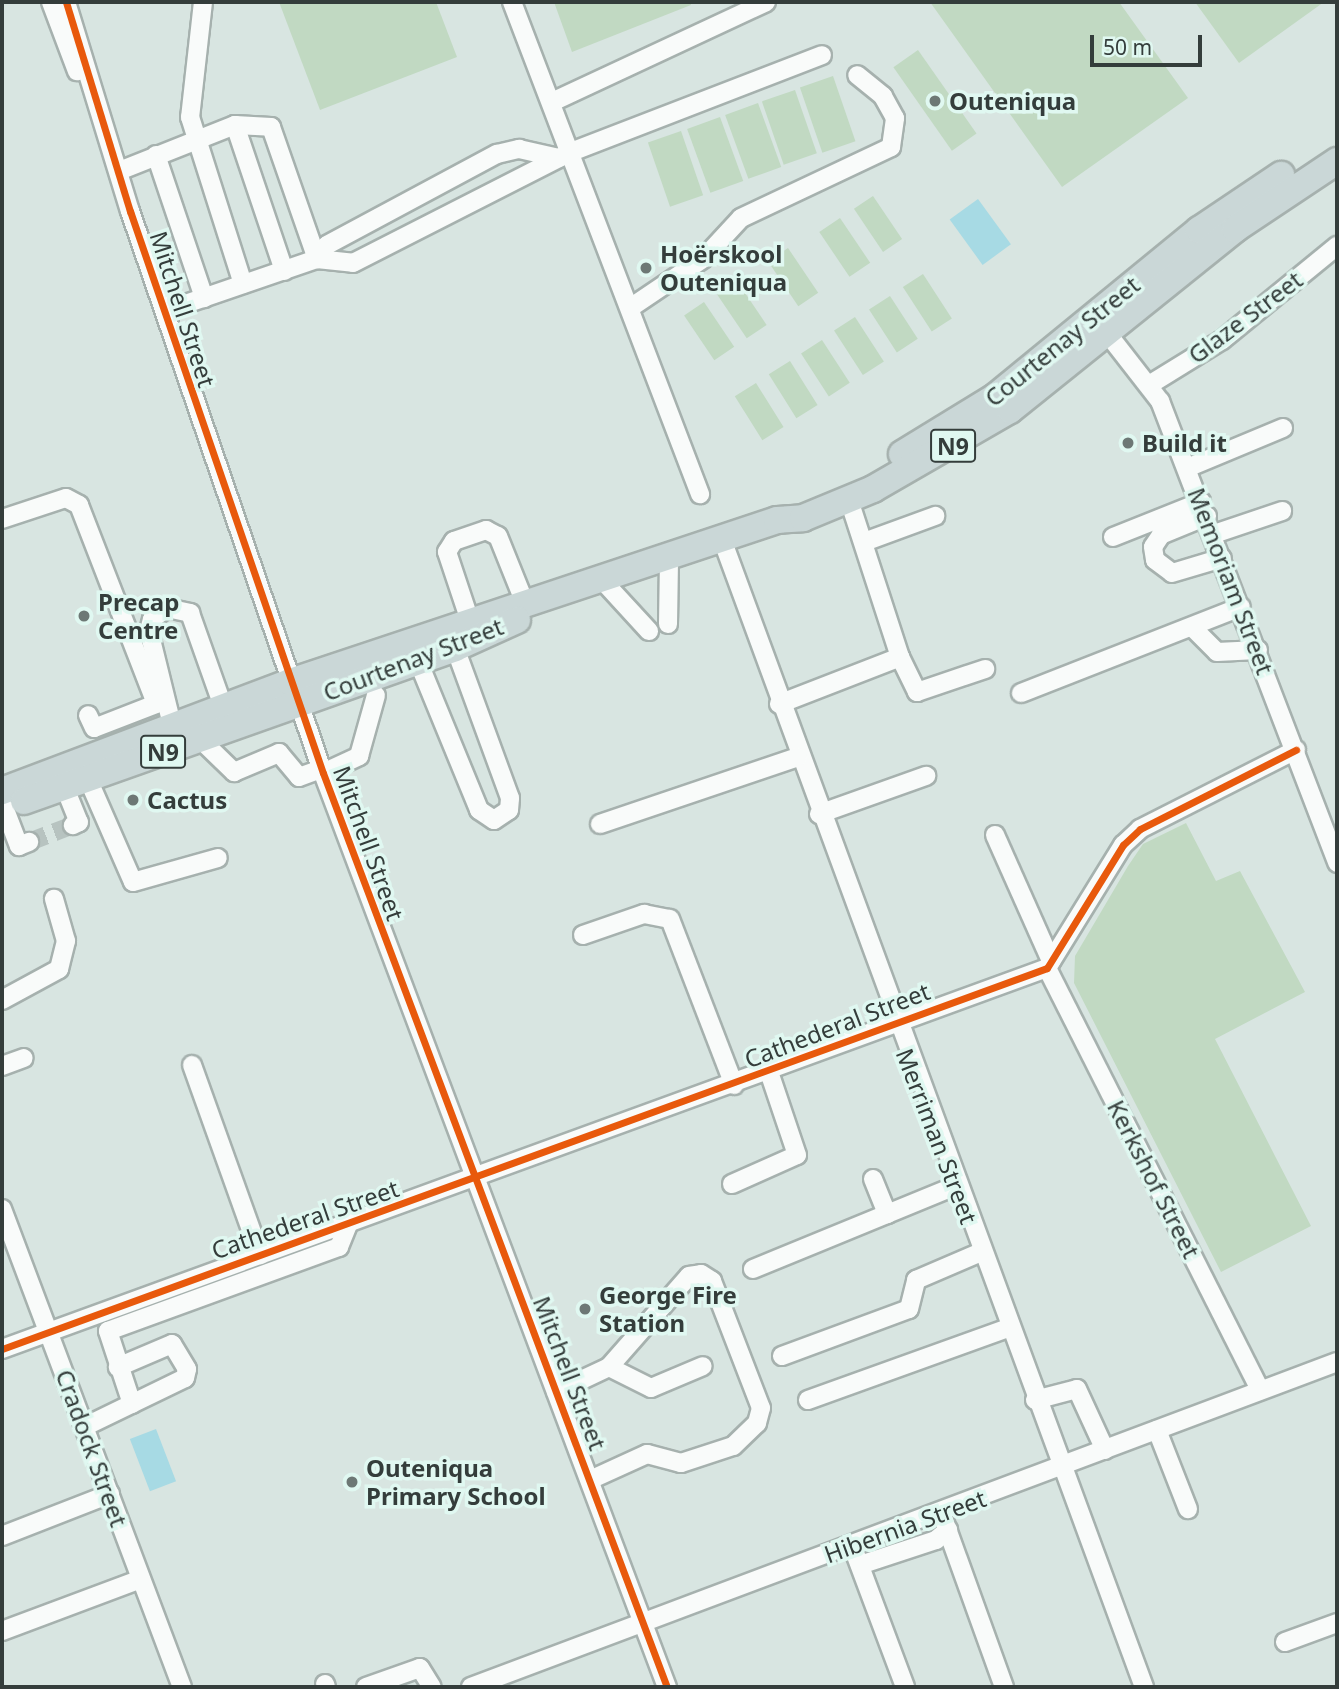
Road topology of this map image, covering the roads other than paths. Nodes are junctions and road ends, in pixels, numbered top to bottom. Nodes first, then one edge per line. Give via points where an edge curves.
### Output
1 (51, 2) edge
2 (66, 2) edge
3 (203, 2) edge
4 (512, 2) edge
5 (765, 2) edge
6 (822, 55) dead end
7 (857, 75) dead end
8 (552, 102) junction
9 (234, 125) junction
10 (197, 138) junction
11 (1337, 144) edge
12 (156, 155) junction
13 (565, 155) junction
14 (1337, 161) edge
15 (119, 171) junction
16 (1337, 246) edge
17 (317, 259) junction
18 (284, 271) junction
19 (243, 284) junction
20 (204, 298) junction
21 (630, 308) junction
22 (165, 311) junction
23 (1100, 324) junction
24 (1149, 384) junction
25 (1283, 428) dead end
26 (1187, 468) junction
27 (700, 494) dead end
28 (849, 499) junction
29 (1204, 509) junction
30 (1282, 511) dead end
31 (935, 516) dead end
32 (2, 519) edge
33 (777, 520) junction
34 (1214, 534) junction
35 (1113, 537) dead end
36 (864, 541) junction
37 (723, 542) junction
38 (1222, 558) junction
39 (669, 560) junction
40 (594, 584) junction
41 (525, 603) junction
42 (1241, 607) junction
43 (470, 621) junction
44 (668, 624) dead end
45 (1192, 626) junction
46 (649, 631) dead end
47 (454, 648) junction
48 (1258, 650) junction
49 (900, 657) junction
50 (418, 661) junction
51 (985, 669) dead end
52 (295, 692) junction
53 (1021, 693) dead end
54 (376, 695) dead end
55 (779, 704) junction
56 (225, 709) junction
57 (88, 715) dead end
58 (173, 729) junction
59 (199, 738) junction
60 (1296, 750) junction
61 (798, 757) junction
62 (322, 771) junction
63 (926, 776) dead end
64 (76, 783) junction
65 (2, 802) edge
66 (819, 814) junction
67 (73, 824) dead end
68 (600, 824) dead end
69 (995, 835) dead end
70 (29, 842) dead end
71 (218, 858) dead end
72 (1337, 863) edge
73 (54, 899) dead end
74 (583, 935) dead end
75 (1049, 964) junction
76 (2, 1000) edge
77 (895, 1023) junction
78 (24, 1058) dead end
79 (192, 1065) dead end
80 (2, 1066) edge
81 (769, 1072) junction
82 (734, 1085) junction
83 (873, 1179) dead end
84 (477, 1180) junction
85 (732, 1184) dead end
86 (955, 1186) junction
87 (2, 1209) edge
88 (887, 1214) junction
89 (348, 1224) junction
90 (981, 1252) junction
91 (260, 1255) junction
92 (752, 1269) dead end
93 (1008, 1328) junction
94 (49, 1330) junction
95 (2, 1349) edge
96 (782, 1356) dead end
97 (1337, 1362) edge
98 (703, 1366) dead end
99 (118, 1367) junction
100 (609, 1367) junction
101 (1261, 1390) junction
102 (556, 1391) junction
103 (808, 1400) dead end
104 (1035, 1400) junction
105 (132, 1404) junction
106 (84, 1427) junction
107 (1157, 1430) junction
108 (1105, 1450) junction
109 (1059, 1467) junction
110 (590, 1480) junction
111 (110, 1494) junction
112 (1188, 1509) dead end
113 (941, 1512) junction
114 (948, 1530) junction
115 (2, 1536) edge
116 (852, 1545) junction
117 (860, 1565) junction
118 (141, 1579) junction
119 (643, 1623) junction
120 (1337, 1623) edge
121 (2, 1631) edge
122 (1285, 1642) dead end
123 (182, 1687) edge
124 (366, 1687) edge
125 (432, 1687) edge
126 (471, 1687) edge
127 (667, 1687) edge
128 (905, 1687) edge
129 (1004, 1687) edge
130 (1144, 1687) edge

1 - 15 street, Mitchell Street
2 - 15 street, Mitchell Street
3 - 10 street via 188,101
4 - 8 street
5 - 8 street
6 - 13 street
7 - 21 street via 883,96 895,118 891,147 741,218 704,258
8 - 13 street
9 - 10 street
9 - 17 street via 271,127
9 - 18 street
10 - 12 street
10 - 19 street
11 - 23 highway, Courtenay Street / N9 via 1227,210
12 - 15 street
12 - 20 street
13 - 17 street via 353,263
13 - 17 street via 519,149 497,153 327,245
13 - 21 street
14 - 23 highway, Courtenay Street / N9
15 - 22 street, Mitchell Street
16 - 24 street, Glaze Street via 1222,340
17 - 18 street
18 - 19 street
19 - 20 street
20 - 22 street
21 - 27 street
22 - 52 street, Mitchell Street
23 - 24 street, Memoriam Street
23 - 28 highway, Courtenay Street / N9 via 1010,410
23 - 33 highway, Courtenay Street / N9 via 970,414
24 - 26 street, Memoriam Street
25 - 26 street
26 - 29 street, Memoriam Street
28 - 33 highway, Courtenay Street / N9 via 803,518
28 - 36 street
29 - 34 street, Memoriam Street
29 - 35 street
29 - 38 street via 1161,535 1153,547 1155,560 1172,573
30 - 34 street
31 - 36 street
32 - 57 street via 66,498 79,505 156,705 94,728
33 - 37 highway, Courtenay Street / N9
34 - 38 street, Memoriam Street
36 - 49 street
37 - 39 highway, Courtenay Street / N9
37 - 55 street, Merriman Street
38 - 42 street, Memoriam Street
39 - 40 highway, Courtenay Street / N9
39 - 44 street
40 - 41 highway, Courtenay Street / N9
40 - 46 street
40 - 47 highway, Courtenay Street / N9
41 - 43 highway, Courtenay Street / N9
41 - 43 street via 498,536 486,530 454,541 447,552
42 - 45 street
42 - 48 street, Memoriam Street
43 - 52 highway, Courtenay Street / N9
45 - 48 street via 1217,652
45 - 53 street
47 - 50 highway, Courtenay Street / N9
47 - 50 street via 510,798 509,810 494,820 479,810
48 - 60 street, Memoriam Street
49 - 51 street via 917,692
49 - 55 street
50 - 52 highway, Courtenay Street / N9
52 - 56 highway, Courtenay Street / N9
52 - 59 highway, Courtenay Street / N9
52 - 62 street, Mitchell Street
54 - 62 street via 359,756
55 - 61 street, Merriman Street
56 - 58 highway, Courtenay Street / N9
56 - 58 street via 190,613 167,608 149,631
58 - 65 highway, Courtenay Street / N9
59 - 62 street via 234,772 279,753 299,777
59 - 64 highway, Courtenay Street / N9
60 - 72 street, Memoriam Street
60 - 75 street via 1140,829 1123,845
61 - 66 street, Merriman Street
61 - 68 street
62 - 84 street, Mitchell Street
63 - 66 street
64 - 65 highway, Courtenay Street / N9
64 - 67 street via 79,822
64 - 71 street via 133,882
65 - 70 street via 19,845
66 - 77 street, Merriman Street
69 - 75 street, Kerkshof Street
73 - 76 street via 66,941 58,968
74 - 82 street via 644,914 670,919
75 - 77 street, Cathederal Street
75 - 101 street, Kerkshof Street
77 - 81 street, Cathederal Street
77 - 86 street, Merriman Street
78 - 80 street
79 - 91 street
81 - 82 street, Cathederal Street
81 - 85 street via 797,1155
82 - 84 street, Cathederal Street
83 - 88 street
84 - 89 street, Cathederal Street
84 - 102 street, Mitchell Street
86 - 88 street
86 - 90 street, Merriman Street
87 - 94 street, Cradock Street
88 - 92 street
89 - 91 street, Cathederal Street
89 - 99 street via 340,1247 108,1331
90 - 93 street, Merriman Street
90 - 96 street via 916,1280 909,1309
91 - 94 street, Cathederal Street
93 - 103 street
93 - 104 street, Merriman Street
94 - 95 street, Cathederal Street
94 - 106 street, Cradock Street
97 - 101 street, Hibernia Street
98 - 100 street via 651,1388
99 - 105 street
99 - 105 street via 172,1344 187,1369 185,1378
100 - 102 street
100 - 110 street via 657,1306 689,1276 701,1273 712,1281 760,1417 748,1437 733,1446 681,1463 647,1454
101 - 107 street, Hibernia Street
102 - 110 street, Mitchell Street
104 - 108 street via 1077,1390
104 - 109 street, Merriman Street
105 - 106 street
106 - 111 street, Cradock Street
107 - 108 street, Hibernia Street
107 - 112 street
108 - 109 street, Hibernia Street
109 - 113 street, Hibernia Street
109 - 130 street, Merriman Street
110 - 119 street, Mitchell Street
111 - 115 street
111 - 118 street, Cradock Street
113 - 114 street
113 - 116 street, Hibernia Street
114 - 117 street via 936,1541
114 - 129 street
116 - 117 street
116 - 119 street, Hibernia Street
117 - 128 street
118 - 121 street
118 - 123 street, Cradock Street
119 - 126 street, Hibernia Street
119 - 127 street, Mitchell Street
120 - 122 street
124 - 125 street via 420,1668

